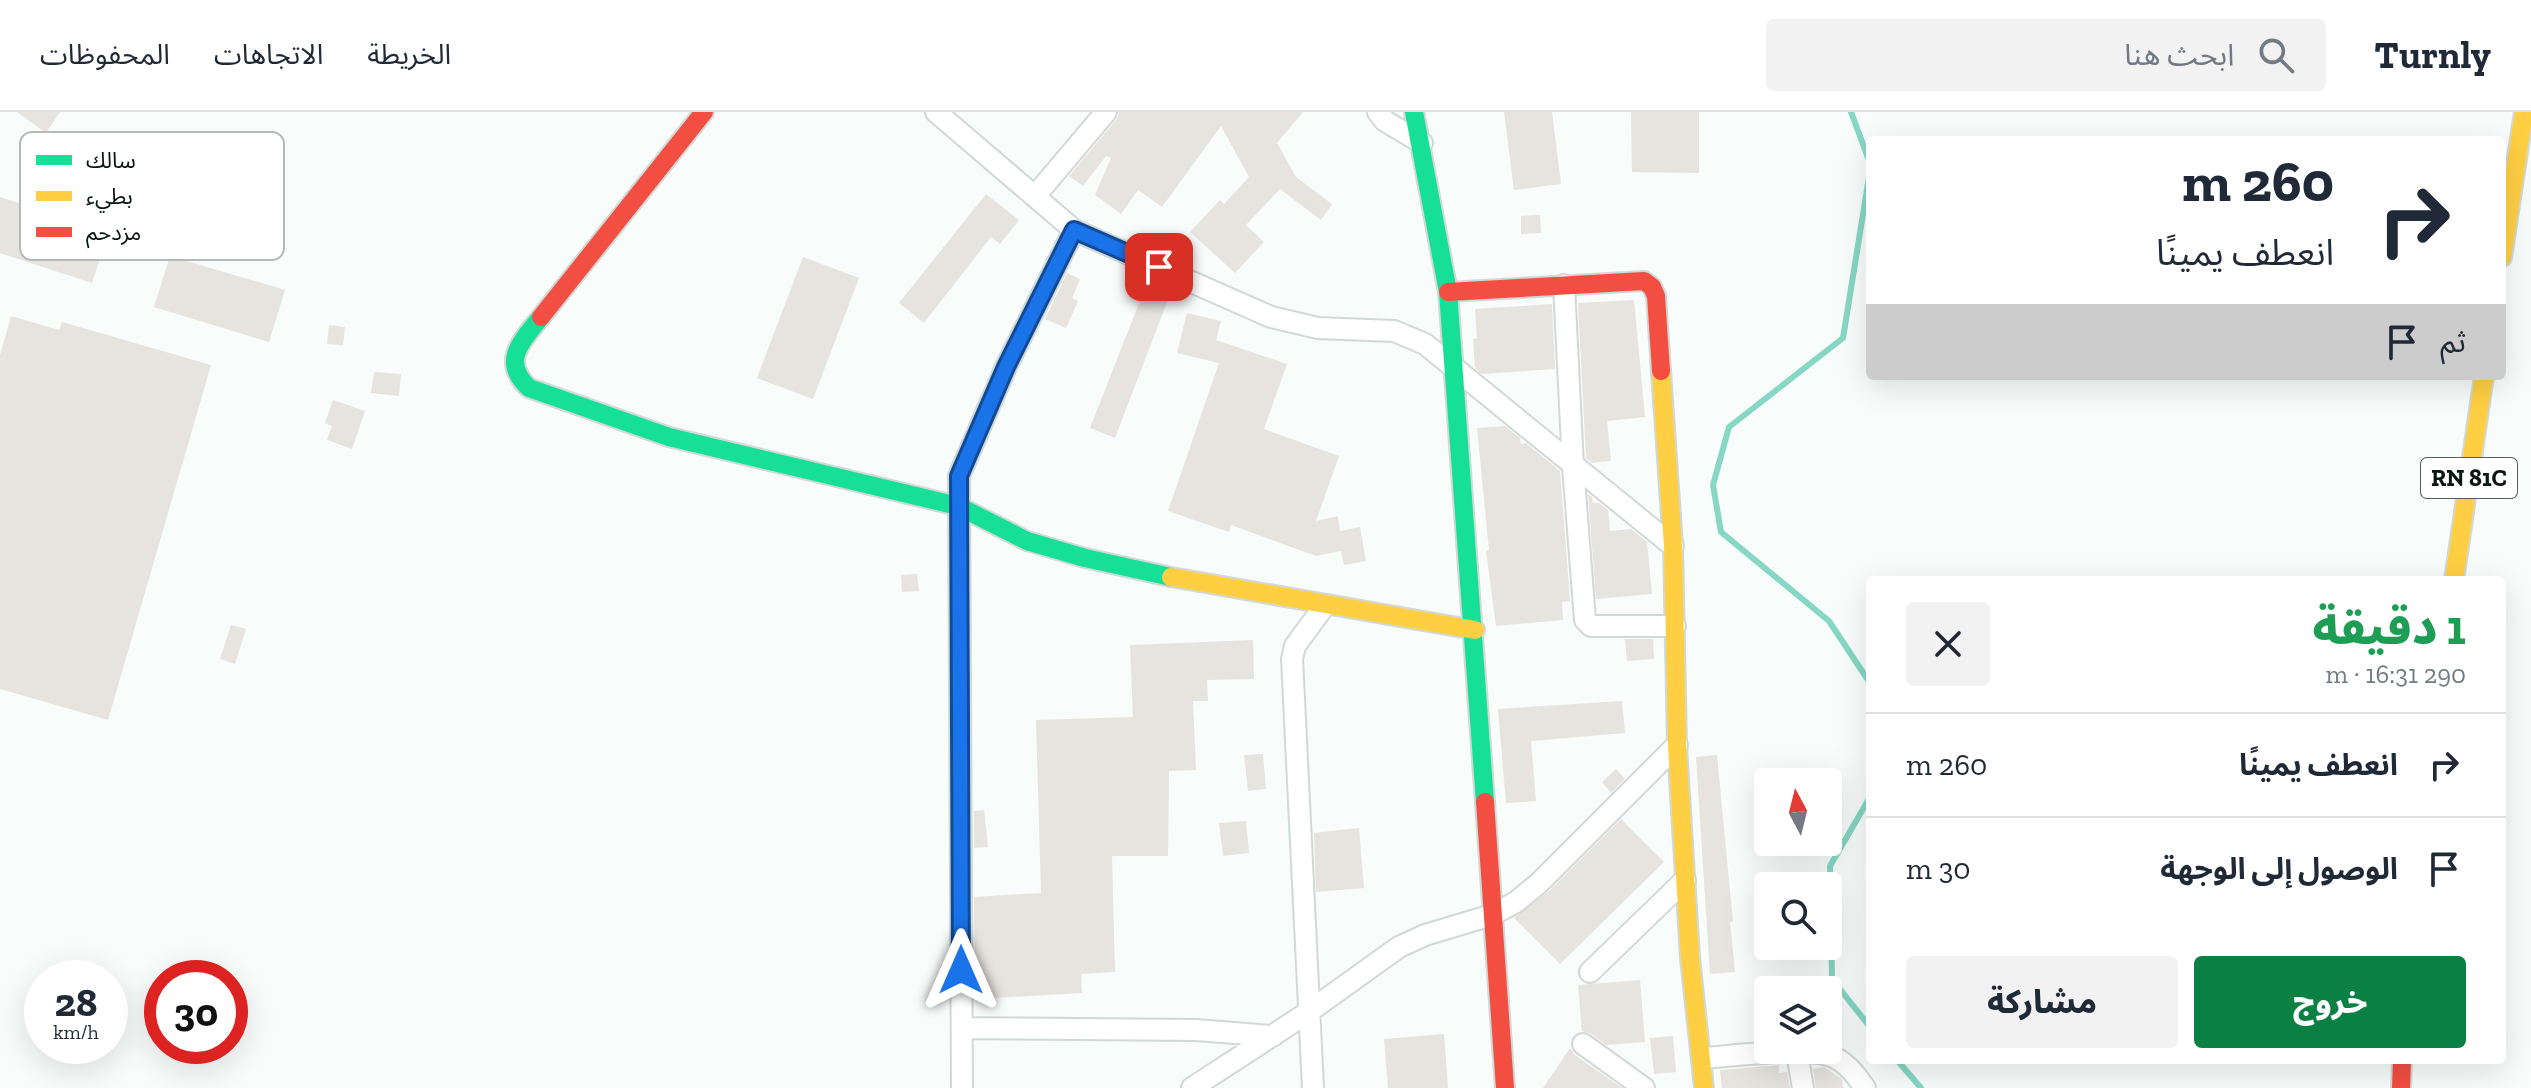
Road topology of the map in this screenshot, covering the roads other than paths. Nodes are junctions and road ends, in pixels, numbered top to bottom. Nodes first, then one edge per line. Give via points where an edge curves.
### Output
1 (704, 112) edge
2 (936, 112) edge
3 (1106, 112) edge
4 (1378, 112) edge
5 (1414, 112) edge
6 (2524, 112) edge
7 (1422, 143) junction
8 (1035, 196) junction
9 (1074, 230) junction
10 (2506, 231) edge
11 (1564, 285) junction
12 (1448, 292) junction
13 (1455, 369) junction
14 (2483, 380) edge
15 (1573, 466) junction
16 (958, 506) junction
17 (1673, 546) junction
18 (2455, 576) edge
19 (1325, 605) junction
20 (1675, 626) junction
21 (1475, 630) junction
22 (1677, 745) junction
23 (1685, 880) junction
24 (1492, 915) junction
25 (1590, 972) dead end
26 (1307, 1013) junction
27 (962, 1028) junction
28 (1273, 1036) junction
29 (1583, 1044) dead end
30 (1754, 1055) edge
31 (1702, 1058) junction
32 (1799, 1064) edge
33 (1841, 1064) edge
34 (2402, 1064) edge
35 (962, 1088) edge
36 (1192, 1088) edge
37 (1313, 1088) edge
38 (1505, 1088) edge
39 (1644, 1088) edge
40 (1704, 1088) edge
41 (1803, 1088) edge
42 (1865, 1088) edge
43 (2401, 1088) edge

1 - 16 main road via 519,345 513,360 521,381 669,437
2 - 8 street
3 - 8 street
4 - 7 street
5 - 7 main road
6 - 10 main road
7 - 12 main road
8 - 9 street
9 - 13 street via 1271,317 1318,328 1406,334
9 - 16 street via 959,476
11 - 12 main road
11 - 15 street
11 - 17 main road via 1644,281 1656,296
12 - 13 main road
13 - 15 street
13 - 21 main road
14 - 18 main road, RN 81C
15 - 17 street
15 - 20 street via 1587,624
16 - 19 main road via 1027,541 1085,558
16 - 27 street
17 - 20 main road
19 - 21 main road
19 - 26 street via 1295,646 1292,659
20 - 22 main road
21 - 24 main road
22 - 23 main road
22 - 24 street via 1539,883
23 - 25 street
23 - 31 main road
24 - 26 street via 1399,947
24 - 38 main road
26 - 28 street
26 - 37 street
27 - 28 street via 1196,1030
27 - 35 street
28 - 36 street
29 - 39 street
30 - 31 street
31 - 40 main road
32 - 41 street
33 - 42 street
34 - 43 main road

